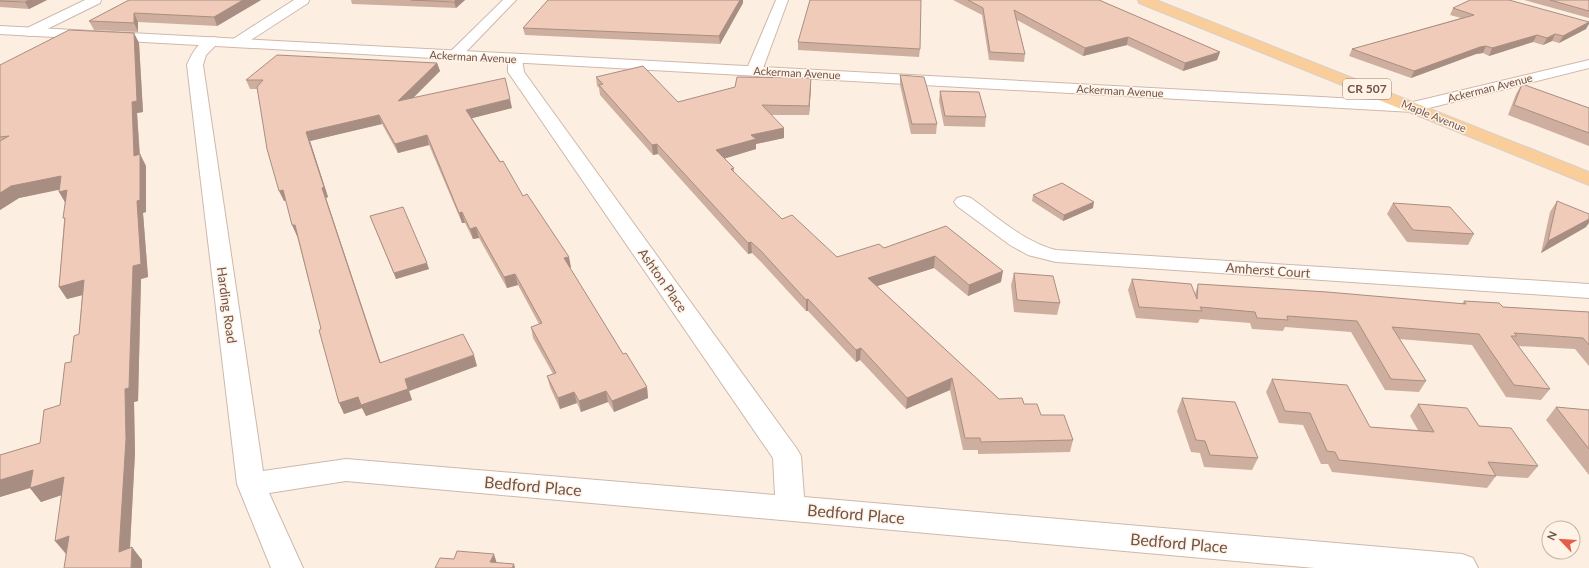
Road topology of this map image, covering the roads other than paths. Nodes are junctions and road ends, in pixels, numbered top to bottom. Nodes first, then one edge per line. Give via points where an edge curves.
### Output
1 (95, 0) edge
2 (303, 0) edge
3 (510, 0) edge
4 (782, 0) edge
5 (1144, 0) edge
6 (0, 30) edge
7 (30, 32) junction
8 (213, 41) junction
9 (238, 42) junction
10 (454, 56) junction
11 (515, 60) junction
12 (1589, 64) edge
13 (754, 71) junction
14 (1414, 107) junction
15 (1589, 179) edge
16 (964, 202) dead end
17 (1589, 291) edge
18 (251, 484) junction
19 (790, 508) junction
20 (287, 568) edge
21 (1462, 568) edge

1 - 7 street
2 - 9 street
3 - 10 street
4 - 13 street
5 - 14 main road, Maple Avenue / CR 507
6 - 7 street, Ackerman Avenue
7 - 8 street, Ackerman Avenue
8 - 9 street, Ackerman Avenue
8 - 18 street, Harding Road via 199,53 195,65
9 - 10 street, Ackerman Avenue
10 - 11 street, Ackerman Avenue
11 - 13 street, Ackerman Avenue
11 - 19 street, Ashton Place via 516,72 787,456
12 - 14 street, Ackerman Avenue
13 - 14 street, Ackerman Avenue
14 - 15 main road, Maple Avenue / CR 507
16 - 17 street, Amherst Court via 1017,241 1035,251 1056,256
18 - 19 street, Bedford Place via 346,470
18 - 20 street, Harding Road
19 - 21 street, Bedford Place

